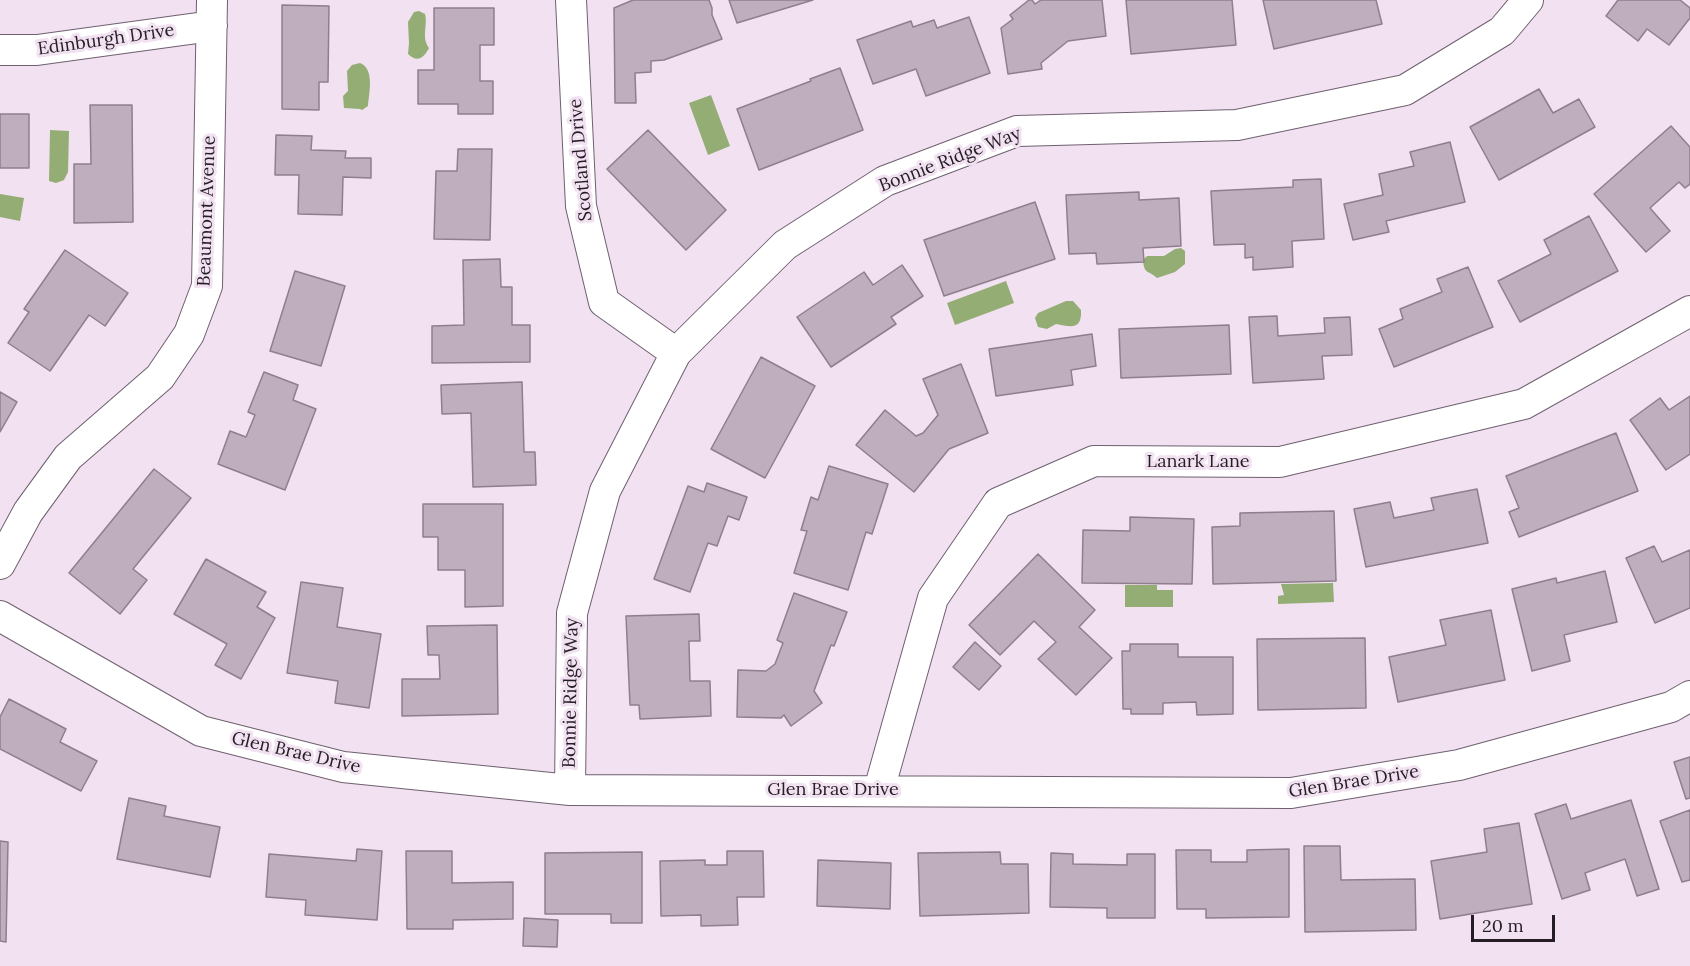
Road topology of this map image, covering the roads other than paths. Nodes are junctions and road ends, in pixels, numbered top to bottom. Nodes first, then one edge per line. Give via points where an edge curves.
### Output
1 (570, 0) edge
2 (1528, 0) edge
3 (212, 13) edge
4 (0, 50) edge
5 (1690, 311) edge
6 (676, 353) junction
7 (0, 564) edge
8 (0, 616) edge
9 (1690, 696) edge
10 (570, 790) junction
11 (879, 790) junction

1 - 6 street, Scotland Drive via 581,206 604,302
2 - 6 street, Bonnie Ridge Way via 1502,31 1405,90 1237,125 1017,131 885,181 784,245
3 - 4 street, Edinburgh Drive via 37,50
3 - 7 street, Beaumont Avenue via 207,286 189,334 160,377 68,457 28,512
5 - 11 street, Lanark Lane via 1524,404 1280,462 1094,461 998,503 933,598
6 - 10 street, Bonnie Ridge Way via 604,491 572,613
8 - 10 street, Glen Brae Drive via 201,731 343,766
9 - 11 street, Glen Brae Drive via 1671,707 1459,765 1291,793
10 - 11 street, Glen Brae Drive

